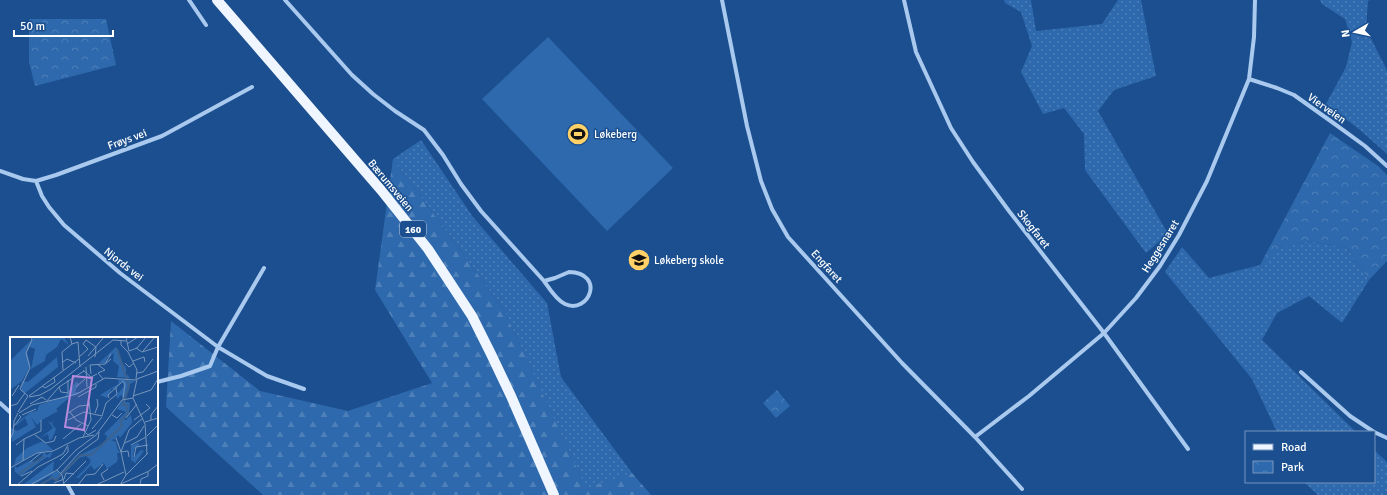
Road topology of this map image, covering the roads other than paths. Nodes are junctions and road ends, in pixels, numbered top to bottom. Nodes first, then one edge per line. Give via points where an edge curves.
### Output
1 (189, 0) edge
2 (217, 0) edge
3 (285, 0) edge
4 (722, 0) edge
5 (904, 0) edge
6 (1255, 0) edge
7 (206, 25) dead end
8 (1249, 79) junction
9 (252, 87) dead end
10 (1387, 166) edge
11 (0, 171) edge
12 (36, 181) junction
13 (264, 268) dead end
14 (544, 280) junction
15 (1104, 333) junction
16 (218, 347) junction
17 (1301, 372) dead end
18 (158, 382) edge
19 (304, 389) dead end
20 (0, 402) edge
21 (10, 412) edge
22 (1372, 431) edge
23 (1375, 432) edge
24 (975, 437) junction
25 (1387, 438) edge
26 (1188, 449) dead end
27 (67, 485) edge
28 (1022, 489) dead end
29 (73, 495) edge
30 (554, 495) edge

1 - 7 street
2 - 30 main road, Bærumsveien / 160 via 381,190 428,249 472,316 511,396
3 - 14 street via 352,75 395,111 424,130 481,211
4 - 24 street, Engfaret via 747,126 761,181 772,209 788,237 902,363
5 - 15 street, Skogfaret via 916,52 951,128 1009,211
6 - 8 street, Heggesnaret
8 - 10 street, Vierveien via 1294,95 1338,126
8 - 15 street, Heggesnaret via 1207,181 1179,235 1136,298
9 - 12 street, Frøys vei via 162,136
11 - 12 street, Frøys vei
12 - 16 street, Njords vei via 49,207 69,230 120,273
13 - 16 street
14 - 14 street via 565,304 574,306 582,303 591,293 589,280 578,272 569,272
15 - 24 street, Heggesnaret
15 - 26 street, Skogfaret
16 - 18 street via 210,366
16 - 19 street, Njords vei via 267,376
17 - 22 street via 1350,416
20 - 21 street
23 - 25 street
24 - 28 street, Engfaret
27 - 29 street

